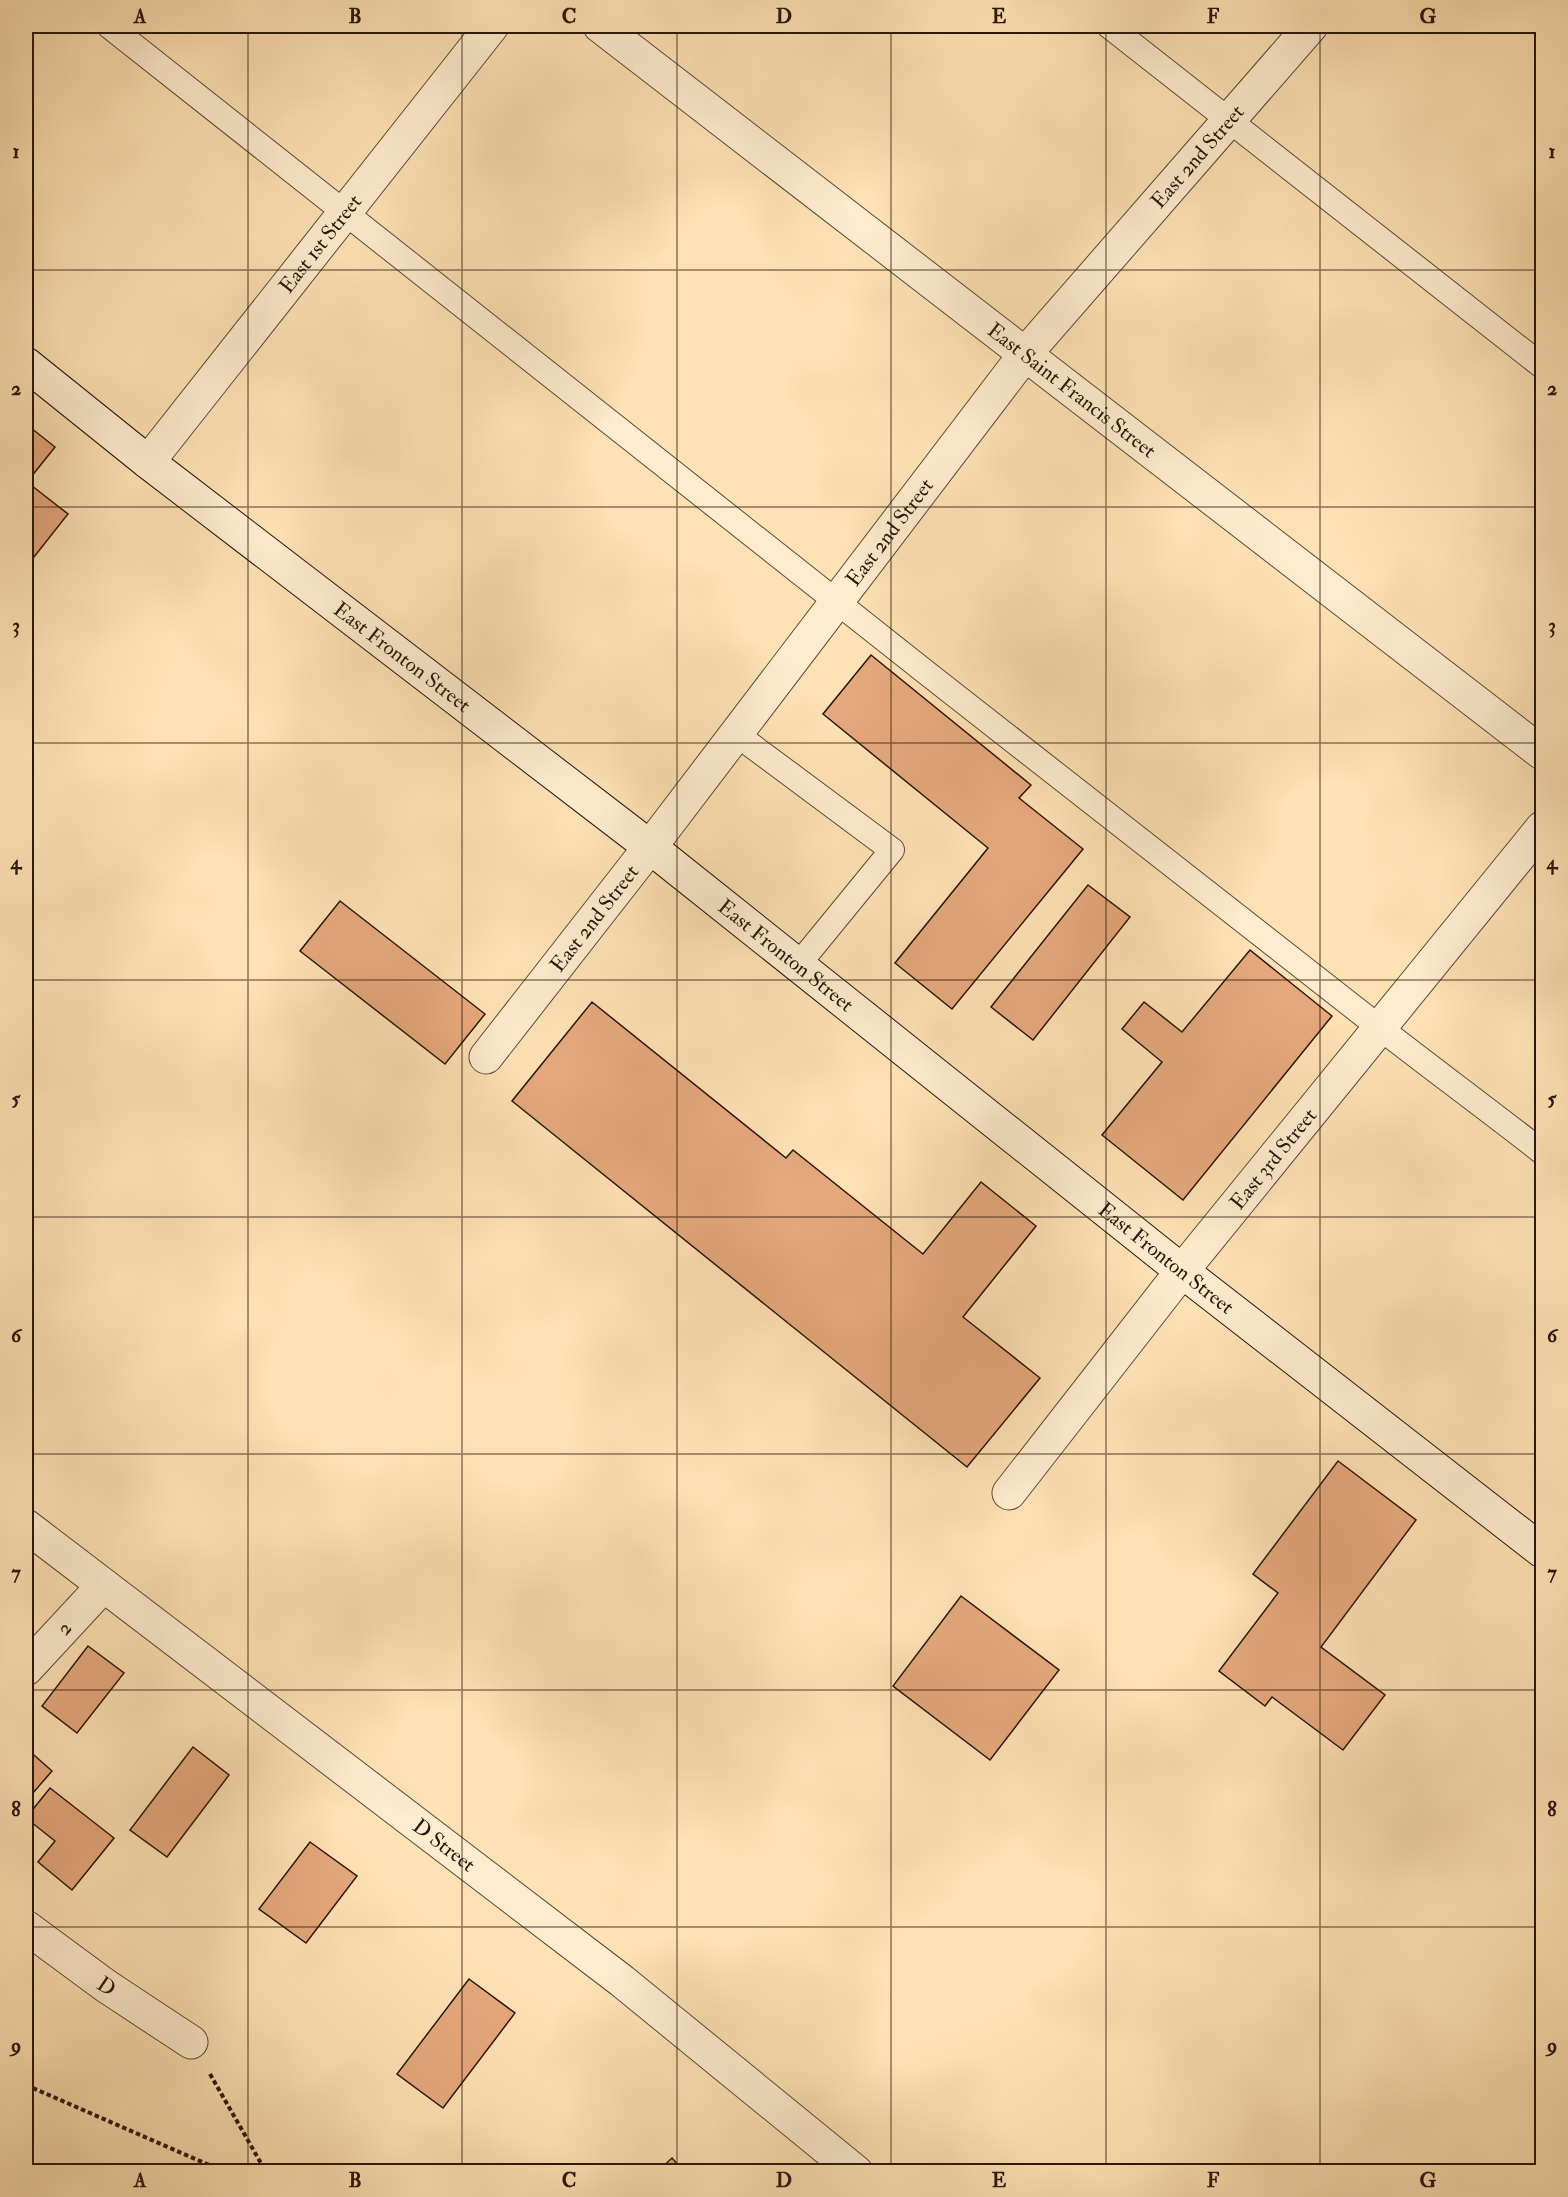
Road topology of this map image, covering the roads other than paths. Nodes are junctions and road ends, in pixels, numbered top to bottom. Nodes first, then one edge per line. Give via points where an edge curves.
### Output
1 (109, 26) edge
2 (492, 26) edge
3 (600, 26) edge
4 (1109, 26) edge
5 (1311, 26) edge
6 (1229, 120) junction
7 (344, 214) junction
8 (1026, 353) junction
9 (26, 364) edge
10 (1542, 366) edge
11 (148, 462) junction
12 (837, 601) junction
13 (736, 734) junction
14 (1542, 753) edge
15 (1542, 828) edge
16 (650, 847) junction
17 (798, 965) junction
18 (1380, 1028) junction
19 (486, 1057) dead end
20 (1542, 1152) edge
21 (1182, 1271) junction
22 (1009, 1493) dead end
23 (26, 1526) edge
24 (1542, 1551) edge
25 (102, 1587) junction
26 (26, 1669) edge
27 (26, 1927) edge
28 (192, 2042) road end
29 (856, 2172) edge

1 - 7 lane
2 - 7 street, East 1st Street
3 - 8 street, East Saint Francis Street
4 - 6 lane
5 - 6 street, East 2nd Street
6 - 8 street, East 2nd Street
6 - 10 lane
7 - 11 street, East 1st Street
7 - 12 lane
8 - 12 street, East 2nd Street
8 - 14 street, East Saint Francis Street
9 - 11 street, East Fronton Street
11 - 16 street, East Fronton Street
12 - 13 street, East 2nd Street
12 - 18 lane
13 - 16 street, East 2nd Street
13 - 17 lane via 892,850
15 - 18 street, East 3rd Street
16 - 17 street, East Fronton Street
16 - 19 street, East 2nd Street
17 - 21 street, East Fronton Street
18 - 20 lane
18 - 21 street, East 3rd Street
21 - 22 street, East 3rd Street
21 - 24 street, East Fronton Street
23 - 25 street, D Street
25 - 26 street, 2
25 - 29 street, D Street via 622,1981
27 - 28 street, D

